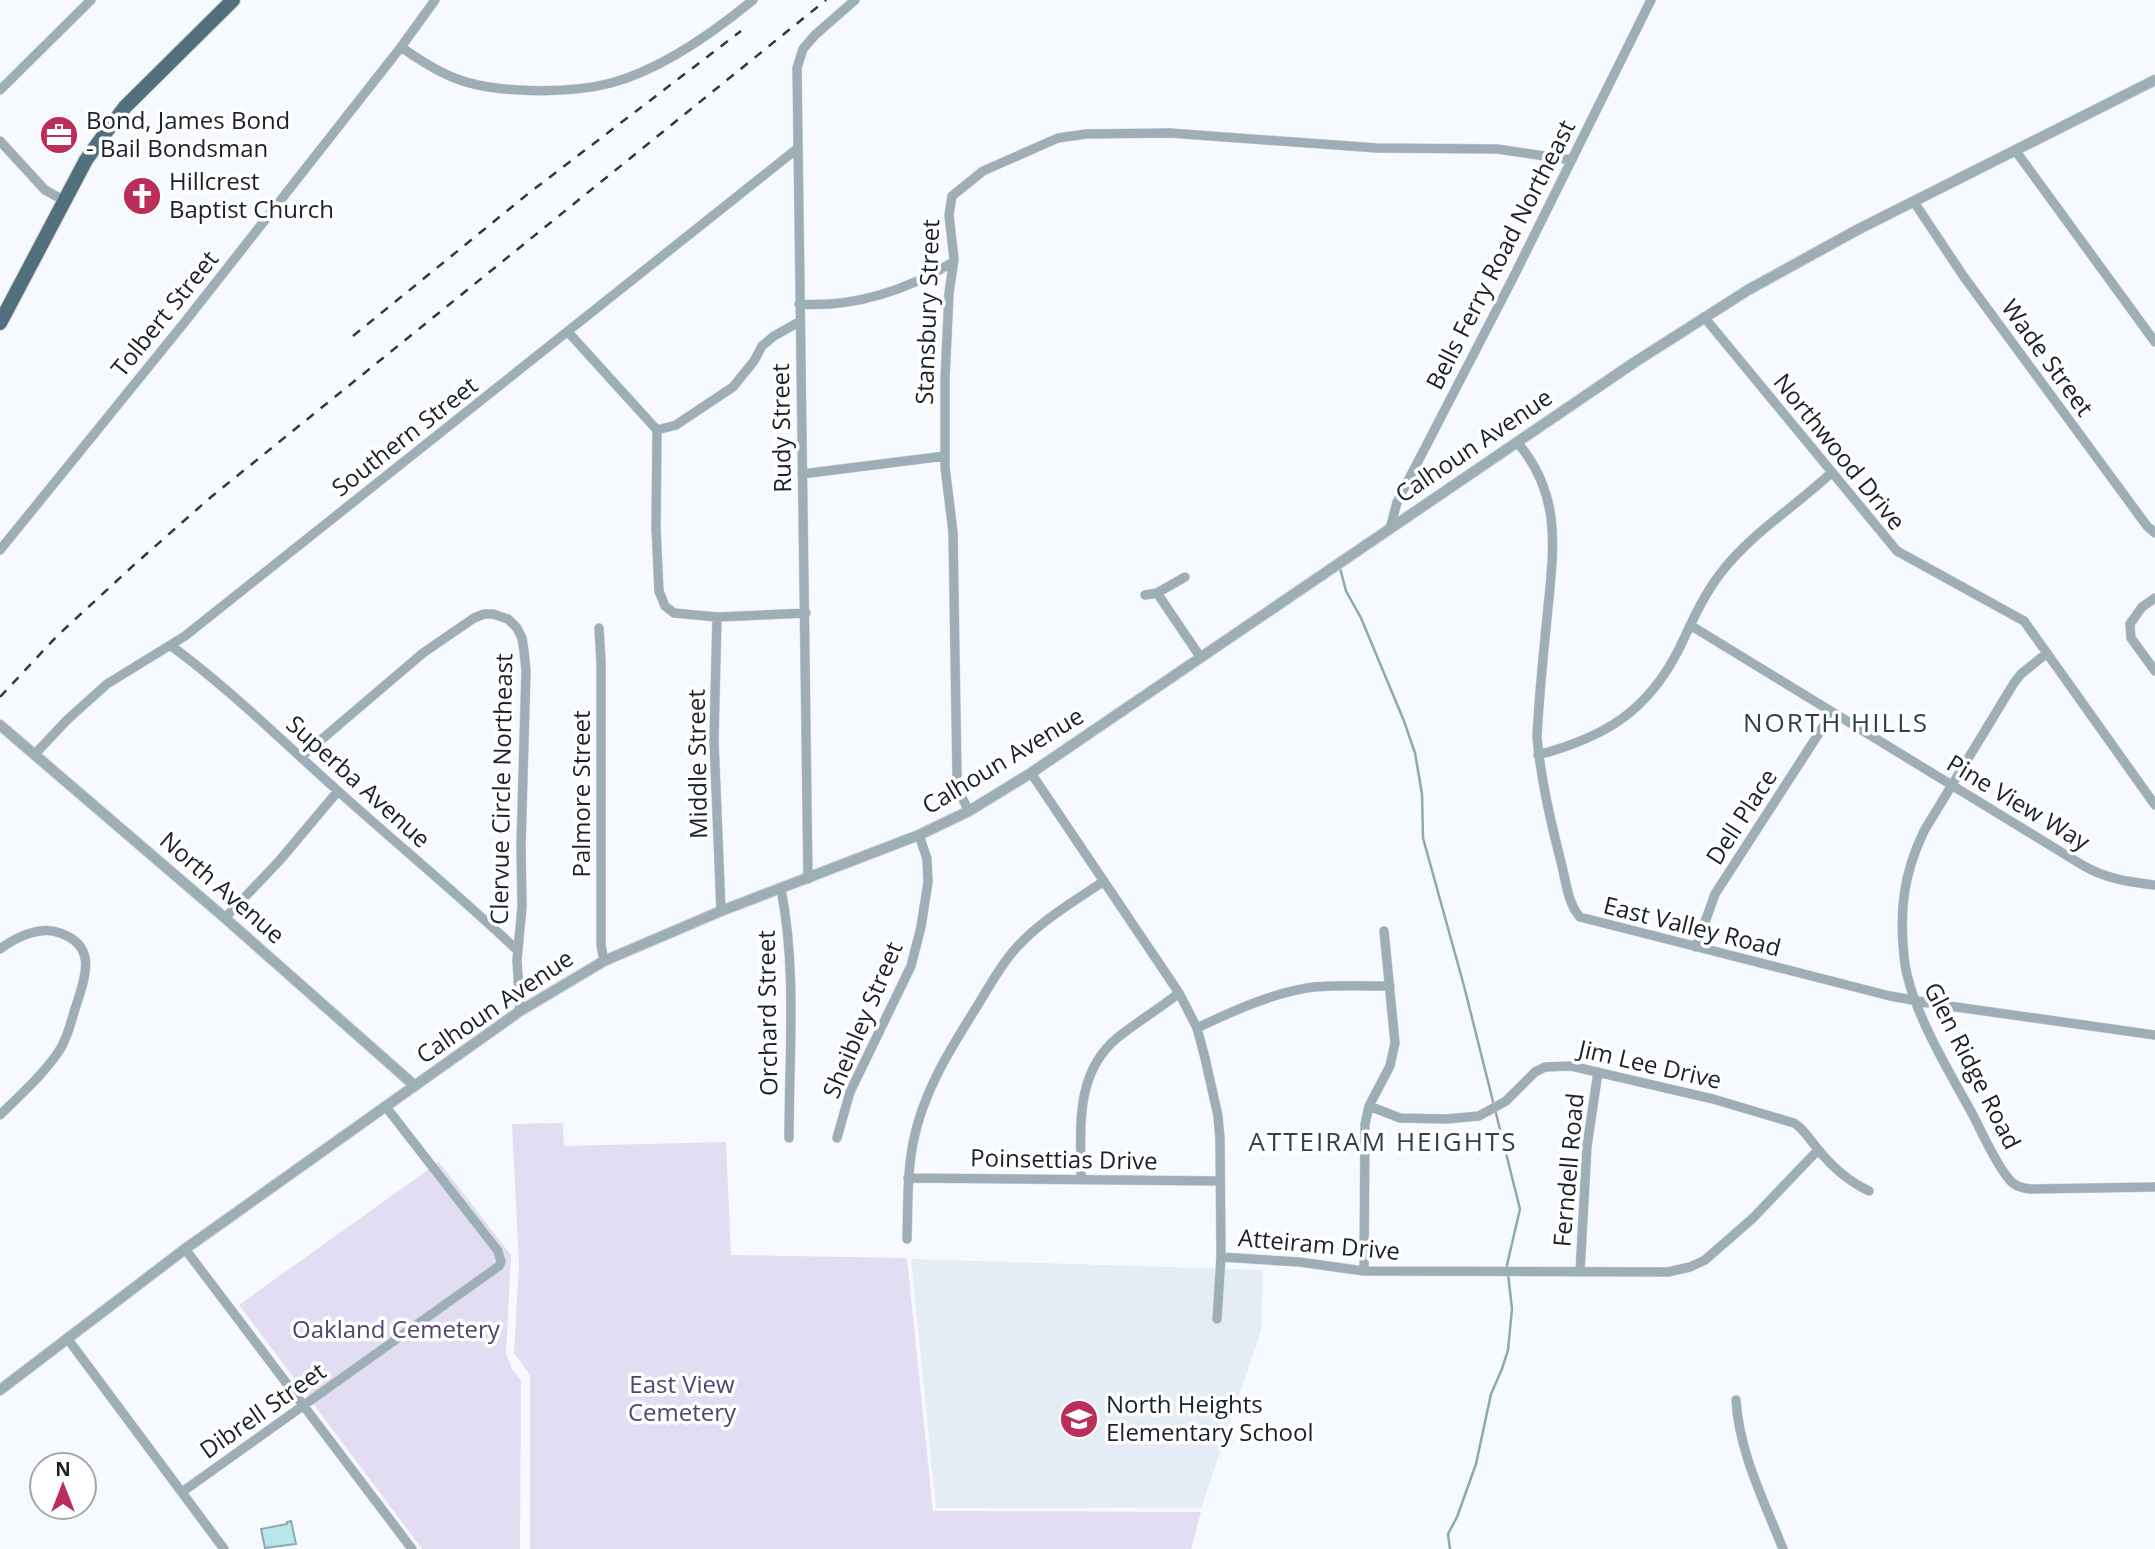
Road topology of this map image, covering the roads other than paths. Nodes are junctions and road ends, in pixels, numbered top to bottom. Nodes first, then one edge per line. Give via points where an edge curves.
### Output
1 (91, 0) edge
2 (233, 0) edge
3 (435, 0) edge
4 (753, 0) edge
5 (855, 0) edge
6 (1650, 0) edge
7 (401, 47) junction
8 (2155, 80) edge
9 (0, 90) edge
10 (0, 141) edge
11 (798, 148) junction
12 (2015, 150) junction
13 (1572, 160) junction
14 (65, 201) junction
15 (1914, 202) junction
16 (953, 262) junction
17 (799, 304) junction
18 (1704, 317) junction
19 (799, 322) junction
20 (0, 323) edge
21 (568, 332) junction
22 (2155, 342) edge
23 (657, 430) junction
24 (1517, 442) junction
25 (945, 456) junction
26 (1831, 473) junction
27 (803, 474) junction
28 (1390, 529) junction
29 (2155, 533) edge
30 (0, 550) edge
31 (1185, 577) dead end
32 (1157, 593) junction
33 (1145, 595) dead end
34 (2155, 598) edge
35 (806, 613) junction
36 (717, 617) junction
37 (1690, 625) junction
38 (599, 628) dead end
39 (170, 645) junction
40 (2048, 653) junction
41 (1201, 658) junction
42 (2155, 671) edge
43 (1832, 713) junction
44 (0, 725) edge
45 (35, 754) junction
46 (1538, 755) junction
47 (301, 757) junction
48 (1031, 773) junction
49 (1952, 786) junction
50 (338, 791) junction
51 (2155, 805) edge
52 (969, 811) junction
53 (919, 835) junction
54 (808, 879) junction
55 (1104, 881) junction
56 (2155, 885) edge
57 (781, 889) junction
58 (721, 911) junction
59 (225, 918) junction
60 (1384, 931) dead end
61 (0, 934) edge
62 (10, 942) junction
63 (1696, 947) junction
64 (0, 949) edge
65 (517, 950) junction
66 (604, 961) junction
67 (1390, 986) junction
68 (1179, 993) junction
69 (1915, 1000) junction
70 (520, 1011) junction
71 (1196, 1028) junction
72 (2155, 1035) edge
73 (1598, 1072) junction
74 (415, 1086) junction
75 (1369, 1106) junction
76 (386, 1107) junction
77 (0, 1115) edge
78 (789, 1138) dead end
79 (837, 1138) dead end
80 (1818, 1150) junction
81 (908, 1178) junction
82 (1081, 1180) junction
83 (1219, 1181) junction
84 (2155, 1187) edge
85 (1869, 1191) dead end
86 (907, 1239) dead end
87 (185, 1249) junction
88 (1221, 1257) junction
89 (1364, 1271) junction
90 (1580, 1272) junction
91 (1217, 1319) dead end
92 (67, 1338) junction
93 (0, 1390) edge
94 (1736, 1400) dead end
95 (304, 1405) junction
96 (182, 1492) junction
97 (225, 1549) edge
98 (412, 1549) edge
99 (1783, 1549) edge

1 - 9 street
2 - 14 main road via 125,107 86,160
3 - 7 street, Tolbert Street
4 - 7 street via 693,44 610,84 521,91 483,85 455,79
5 - 11 street, Rudy Street via 803,49 797,68
6 - 13 street, Bells Ferry Road Northeast
7 - 30 street, Tolbert Street
8 - 12 street, Calhoun Avenue
10 - 14 street via 44,190
11 - 17 street, Rudy Street
11 - 21 street, Southern Street
12 - 15 street, Calhoun Avenue
12 - 22 street
13 - 16 street, Stansbury Street via 1497,149 1377,148 1170,133 1058,138 983,171 952,196
13 - 28 street, Bells Ferry Road Northeast via 1397,502
14 - 20 main road
15 - 18 street, Calhoun Avenue
15 - 29 street, Wade Street via 1964,278
16 - 17 street via 888,293
16 - 25 street, Stansbury Street via 944,380
17 - 19 street, Rudy Street
18 - 24 street, Calhoun Avenue
18 - 26 street, Northwood Drive
19 - 23 street via 762,346 733,387 676,425
19 - 27 street, Rudy Street
21 - 23 street
21 - 39 street, Southern Street
23 - 36 street via 659,591 674,613
24 - 28 street, Calhoun Avenue
24 - 46 street, East Valley Road via 1540,479 1554,537
25 - 27 street
25 - 52 street, Stansbury Street via 953,546 957,777
26 - 37 street via 1733,558
26 - 40 street, Northwood Drive via 1896,551 2024,621
27 - 35 street, Rudy Street
28 - 41 street, Calhoun Avenue
31 - 32 street
32 - 33 street
32 - 41 street
34 - 42 street via 2130,624 2131,638
35 - 36 street
35 - 54 street, Rudy Street
36 - 58 street, Middle Street via 714,740
37 - 43 street, Pine View Way
37 - 46 street via 1667,671 1625,717 1589,739
38 - 66 street, Palmore Street
39 - 45 street, Southern Street via 107,684
39 - 47 street, Superba Avenue
40 - 49 street, Glen Ridge Road via 2014,683
40 - 51 street, Northwood Drive
41 - 48 street, Calhoun Avenue
43 - 49 street, Pine View Way
43 - 63 street, Dell Place via 1715,894
44 - 45 street, North Avenue
45 - 59 street, North Avenue
46 - 63 street, East Valley Road via 1576,913 1586,920
47 - 50 street, Superba Avenue
47 - 65 street, Clervue Circle Northeast via 458,628 484,614 508,619 523,638 526,671 522,908
48 - 52 street, Calhoun Avenue
48 - 55 street, Atteiram Drive
49 - 56 street, Pine View Way via 2102,876
49 - 69 street, Glen Ridge Road via 1924,831 1905,881 1904,957
50 - 59 street
50 - 65 street, Superba Avenue
52 - 53 street, Calhoun Avenue
53 - 54 street, Calhoun Avenue
53 - 79 street, Sheibley Street via 928,882 911,966 850,1092
54 - 57 street, Calhoun Avenue
55 - 68 street, Atteiram Drive
55 - 81 street via 1036,930 994,978 927,1095
57 - 58 street, Calhoun Avenue
57 - 78 street, Orchard Street via 789,934
58 - 66 street, Calhoun Avenue
59 - 74 street, North Avenue
60 - 67 street
61 - 62 street
62 - 64 street
62 - 77 street via 47,930 66,934 80,945 87,970 63,1044
63 - 69 street, East Valley Road
65 - 70 street, Clervue Circle Northeast
66 - 70 street, Calhoun Avenue
67 - 71 street via 1314,987
67 - 75 street via 1394,1054
68 - 71 street, Atteiram Drive
68 - 82 street via 1115,1039 1093,1068 1082,1099
69 - 72 street, East Valley Road
69 - 84 street, Glen Ridge Road via 1960,1092 2013,1184 2031,1189
70 - 74 street, Calhoun Avenue
71 - 83 street, Atteiram Drive via 1218,1116
73 - 75 street, Jim Lee Drive via 1571,1066 1545,1068 1498,1107 1469,1118 1399,1118
73 - 80 street, Jim Lee Drive via 1794,1123
73 - 90 street, Ferndell Road via 1587,1146
74 - 76 street, Calhoun Avenue
75 - 89 street via 1363,1138
76 - 87 street, Calhoun Avenue
76 - 95 street, Dibrell Street via 498,1251 501,1262
80 - 85 street, Jim Lee Drive via 1850,1182
80 - 90 street, Atteiram Drive via 1705,1261 1668,1272
81 - 82 street, Poinsettias Drive
81 - 86 street
82 - 83 street, Poinsettias Drive
83 - 88 street, Atteiram Drive
87 - 92 street, Calhoun Avenue
87 - 95 street
88 - 89 street, Atteiram Drive
88 - 91 street
89 - 90 street, Atteiram Drive
92 - 93 street, Calhoun Avenue
92 - 96 street
94 - 99 street via 1743,1444
95 - 96 street, Dibrell Street
95 - 98 street
96 - 97 street

